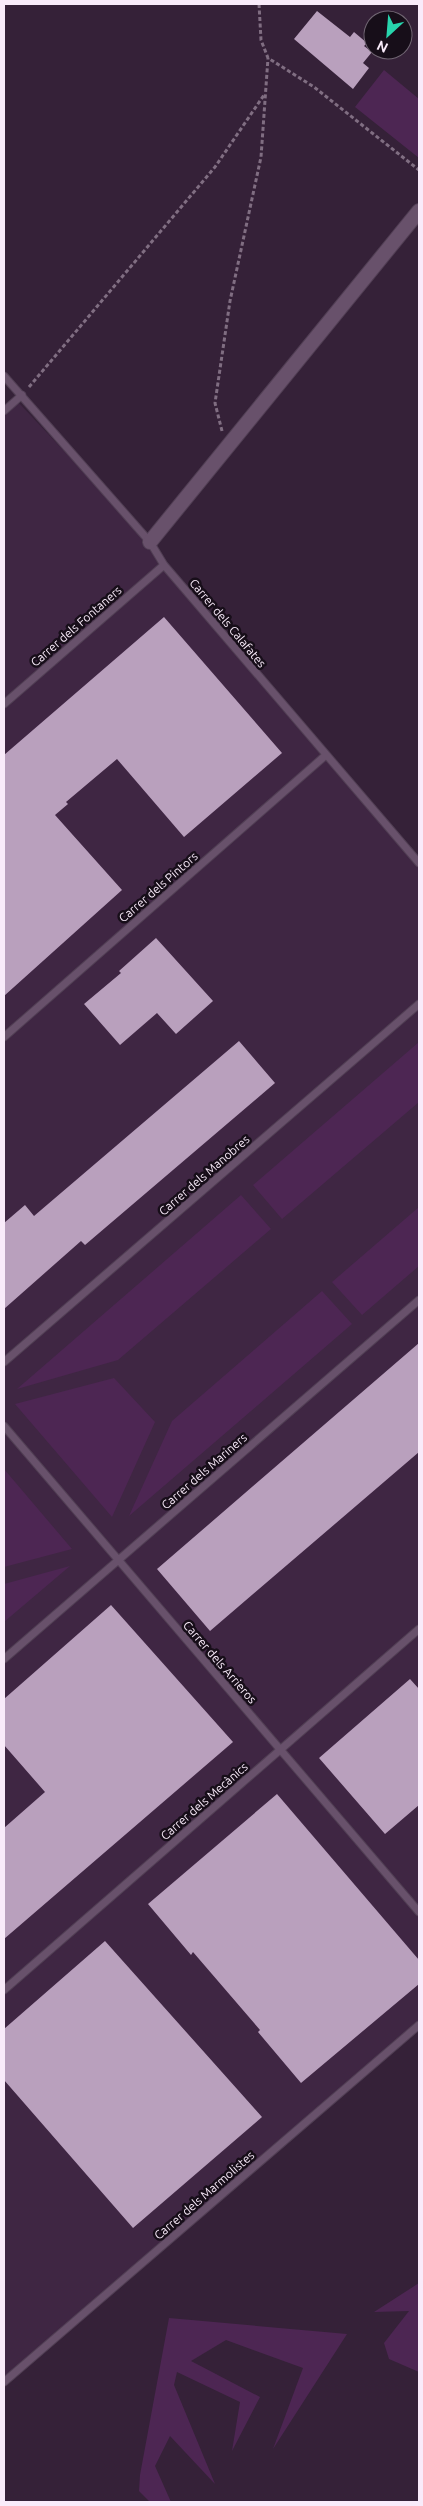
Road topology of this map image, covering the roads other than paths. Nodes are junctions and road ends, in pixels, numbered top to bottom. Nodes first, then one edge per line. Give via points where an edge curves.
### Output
1 (419, 211) edge
2 (4, 376) edge
3 (22, 396) junction
4 (4, 411) edge
5 (150, 542) junction
6 (164, 565) junction
7 (4, 704) edge
8 (326, 755) junction
9 (419, 863) edge
10 (419, 1004) edge
11 (4, 1037) edge
12 (419, 1300) edge
13 (4, 1362) edge
14 (4, 1426) edge
15 (118, 1560) junction
16 (419, 1629) edge
17 (4, 1660) edge
18 (280, 1749) junction
19 (419, 1912) edge
20 (4, 1990) edge
21 (419, 2025) edge
22 (4, 2382) edge

1 - 5 street
2 - 3 lane, Carrer dels Calafates
3 - 4 lane
3 - 5 lane, Carrer dels Calafates
5 - 6 lane, Carrer dels Calafates
6 - 7 lane, Carrer dels Fontaners
6 - 8 lane, Carrer dels Calafates
8 - 9 lane, Carrer dels Calafates
8 - 11 lane, Carrer dels Pintors
10 - 13 lane, Carrer dels Manobres
12 - 15 lane, Carrer dels Mariners
14 - 15 lane, Carrer dels Arrieros
15 - 17 lane, Carrer dels Mariners
15 - 18 lane, Carrer dels Arrieros
16 - 18 lane, Carrer dels Mecànics
18 - 19 lane, Carrer dels Arrieros
18 - 20 lane, Carrer dels Mecànics
21 - 22 lane, Carrer dels Marmolistes

